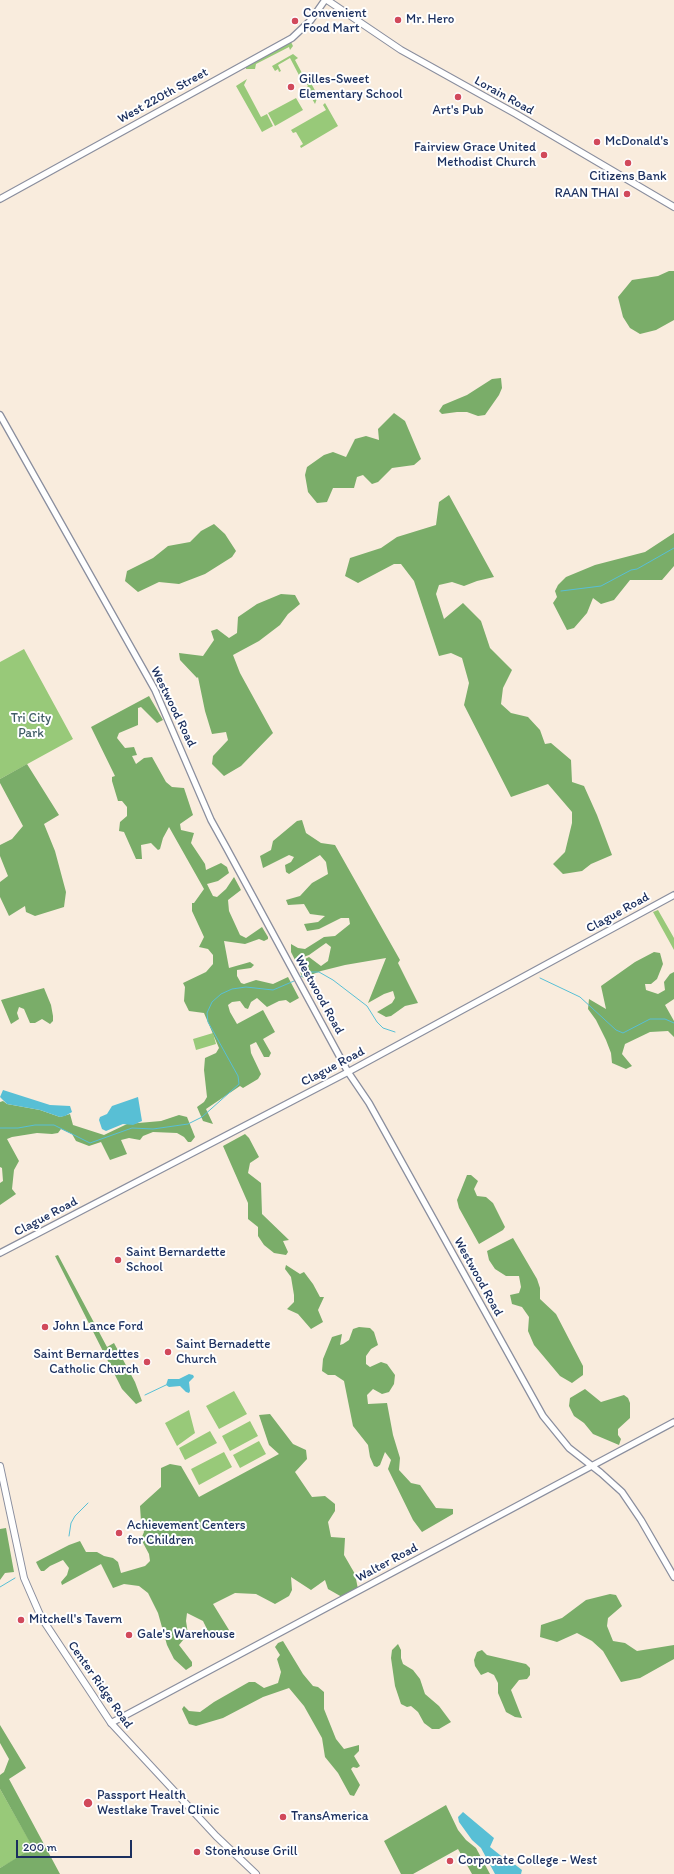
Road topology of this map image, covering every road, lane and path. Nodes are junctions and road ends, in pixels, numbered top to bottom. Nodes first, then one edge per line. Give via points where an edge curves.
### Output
1 (326, 0) edge
2 (0, 199) edge
3 (674, 207) edge
4 (0, 414) edge
5 (674, 895) edge
6 (348, 1072) junction
7 (0, 1254) edge
8 (674, 1422) edge
9 (0, 1466) edge
10 (591, 1466) junction
11 (674, 1577) edge
12 (111, 1723) junction
13 (256, 1874) edge

1 - 2 street, West 220th Street via 311,20 292,38
1 - 3 main road, Lorain Road via 401,50
4 - 6 street, Westwood Road via 155,690 211,820
5 - 6 street, Clague Road
6 - 7 street, Clague Road
6 - 10 street, Westwood Road via 369,1103 543,1416 569,1448
8 - 10 street, Walter Road
9 - 12 main road, Center Ridge Road via 30,1596 42,1619
10 - 11 street, Westwood Road via 622,1492
10 - 12 street, Walter Road
12 - 13 main road, Center Ridge Road via 216,1836

